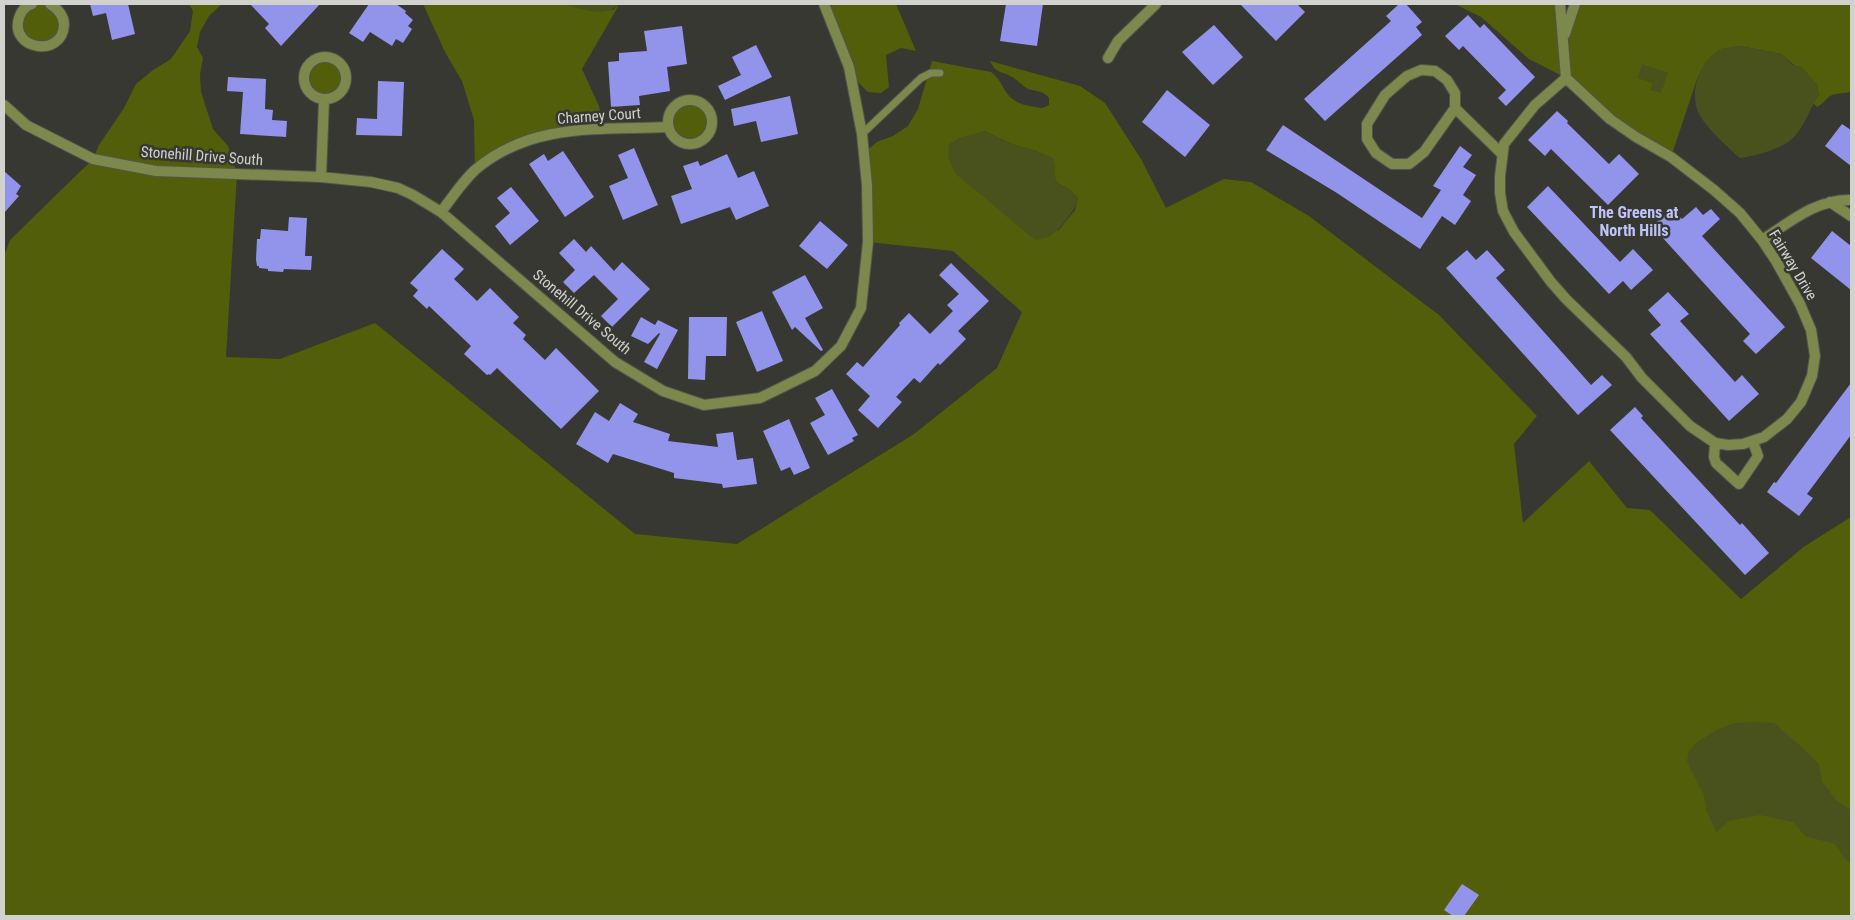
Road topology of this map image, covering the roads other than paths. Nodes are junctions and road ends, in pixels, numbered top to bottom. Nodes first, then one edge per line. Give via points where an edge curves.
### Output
1 (32, 4) edge
2 (50, 4) edge
3 (824, 4) edge
4 (1156, 4) edge
5 (1560, 4) edge
6 (1575, 4) edge
7 (1564, 37) junction
8 (1108, 58) dead end
9 (940, 73) dead end
10 (1566, 78) junction
11 (324, 100) junction
12 (4, 105) edge
13 (1455, 108) junction
14 (668, 127) junction
15 (862, 134) junction
16 (1502, 154) junction
17 (321, 178) junction
18 (1851, 200) edge
19 (1830, 202) junction
20 (441, 212) junction
21 (1851, 216) edge
22 (1762, 240) junction
23 (1753, 442) junction
24 (1715, 443) junction

1 - 2 street via 23,10 18,30 32,46 47,47 54,44 63,31 64,23 57,8
3 - 15 street, Stonehill Drive South via 849,67
4 - 8 street via 1118,41
5 - 7 street
6 - 7 street
7 - 10 street
9 - 15 lane via 921,78
10 - 16 street via 1534,105 1504,144
10 - 22 street, Fairway Drive via 1610,118 1714,190 1740,213
11 - 11 street via 341,92 346,79 346,73 338,62 326,56 311,61 303,73 305,88 316,98
11 - 17 street
12 - 17 street, Stonehill Drive South via 26,125 93,159 156,171
13 - 13 street via 1454,93 1447,80 1435,71 1421,70 1407,76 1385,95 1367,124 1367,139 1376,153 1392,164 1409,164 1424,152
13 - 16 street
14 - 14 street via 671,134 683,143 698,143 709,133 712,118 699,102 685,101 669,114
14 - 20 street, Charney Court via 582,129 514,145 474,171
15 - 20 street, Stonehill Drive South via 868,242 861,308 841,346 814,371 760,398 704,405 663,391 615,362
16 - 24 street via 1500,193 1503,211 1514,232 1551,282 1626,357 1642,378 1690,426
17 - 20 street, Stonehill Drive South via 398,188
18 - 19 street
19 - 21 street
19 - 22 street via 1802,214
22 - 23 street, Fairway Drive via 1800,304 1811,330 1814,356 1812,376 1801,402 1787,419
23 - 24 street, Fairway Drive
23 - 24 street via 1758,456 1739,484 1716,463

